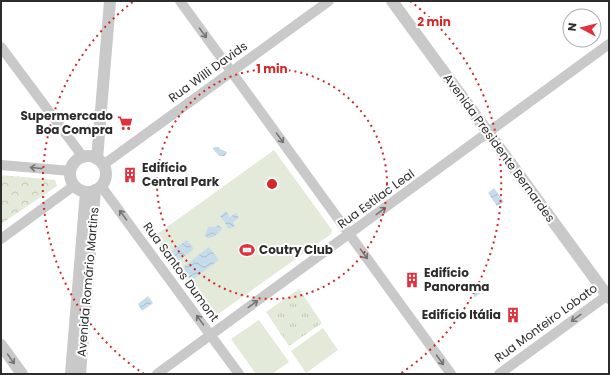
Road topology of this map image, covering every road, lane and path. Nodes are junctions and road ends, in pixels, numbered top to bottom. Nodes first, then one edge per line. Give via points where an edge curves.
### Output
1 (102, 1) edge
2 (110, 1) edge
3 (180, 1) edge
4 (329, 1) edge
5 (392, 1) edge
6 (402, 1) edge
7 (609, 44) edge
8 (1, 47) edge
9 (232, 71) junction
10 (491, 130) junction
11 (93, 160) junction
12 (1, 165) edge
13 (71, 170) junction
14 (75, 186) junction
15 (94, 189) junction
16 (350, 234) junction
17 (1, 239) edge
18 (609, 293) edge
19 (79, 321) junction
20 (210, 335) junction
21 (1, 344) edge
22 (22, 374) edge
23 (71, 374) edge
24 (80, 374) edge
25 (157, 374) edge
26 (239, 374) edge
27 (451, 374) edge
28 (499, 374) edge

1 - 11 street
2 - 11 street
3 -> 9 street
4 - 9 street, Rua Willi Davids
5 - 10 street, Avenida Presidente Bernardes
6 - 10 street, Avenida Presidente Bernardes
7 - 10 street, Rua Estilac Leal
8 - 11 street
9 - 11 street, Rua Willi Davids
9 -> 16 street
16 -> 10 street, Rua Estilac Leal
10 - 18 street, Avenida Presidente Bernardes
11 - 13 street via 75,162
11 - 15 street via 106,176
13 -> 12 street
13 - 14 street
14 - 15 street
14 - 17 street
15 - 19 street, Avenida Romário Martins
20 -> 15 street, Rua Santos Dumont
20 -> 16 street, Rua Estilac Leal
16 -> 27 street
18 -> 28 street, Rua Monteiro Lobato
19 - 23 street, Avenida Romário Martins
19 - 24 street, Avenida Romário Martins
20 - 25 street, Rua Estilac Leal
20 - 26 street, Rua Santos Dumont
21 -> 22 street

